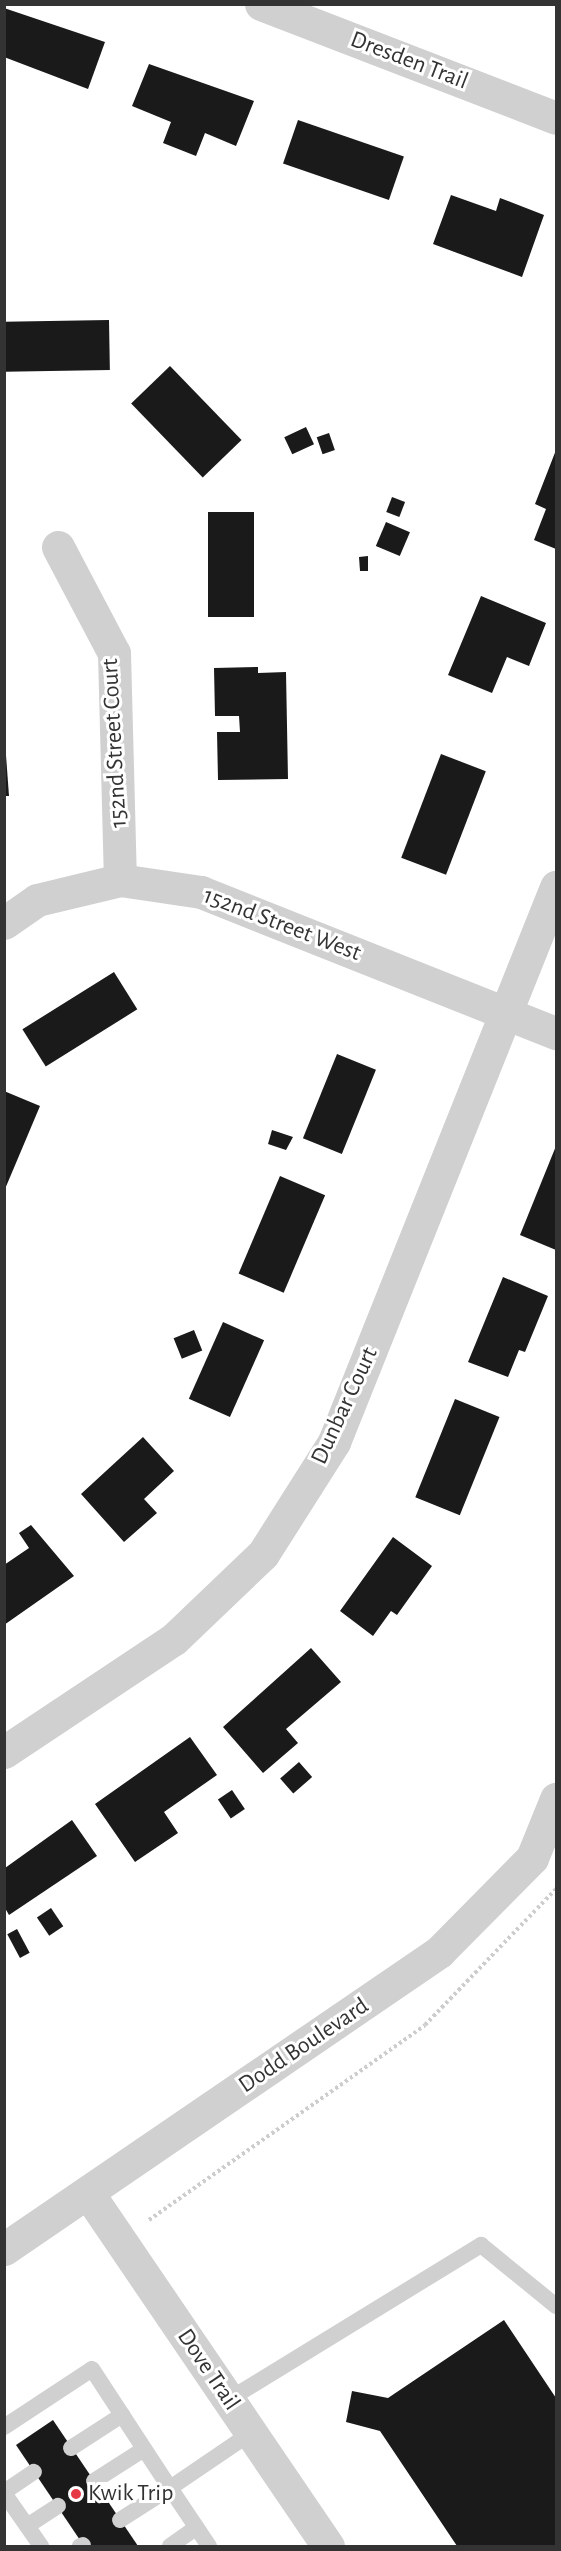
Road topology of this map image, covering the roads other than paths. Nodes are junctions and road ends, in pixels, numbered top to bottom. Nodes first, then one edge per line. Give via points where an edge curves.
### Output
1 (261, 4) edge
2 (314, 14) edge
3 (556, 118) edge
4 (58, 547) dead end
5 (120, 880) junction
6 (556, 887) edge
7 (4, 923) edge
8 (507, 1014) junction
9 (556, 1033) edge
10 (4, 1752) edge
11 (556, 1798) edge
12 (87, 2193) junction
13 (4, 2249) edge
14 (556, 2306) edge
15 (228, 2400) junction
16 (122, 2415) junction
17 (4, 2427) edge
18 (251, 2433) junction
19 (71, 2448) dead end
20 (144, 2449) junction
21 (34, 2472) dead end
22 (94, 2481) dead end
23 (170, 2488) junction
24 (4, 2493) edge
25 (58, 2506) dead end
26 (120, 2520) dead end
27 (27, 2526) junction
28 (196, 2528) junction
29 (41, 2547) edge
30 (170, 2547) edge
31 (208, 2547) edge
32 (328, 2547) edge

1 - 2 street, Dresden Trail
2 - 3 street, Dresden Trail
4 - 5 street, 152nd Street Court via 114,653
5 - 7 street, 152nd Street West via 37,900
5 - 8 street, 152nd Street West via 201,892
6 - 8 street, Dunbar Court
8 - 9 street, 152nd Street West
8 - 10 street, Dunbar Court via 334,1442 263,1554 174,1638
11 - 12 street, Dodd Boulevard via 532,1858 439,1952
12 - 13 street, Dodd Boulevard
12 - 15 street, Dove Trail
14 - 15 lane via 481,2245
15 - 18 street, Dove Trail
16 - 17 lane via 92,2369
16 - 19 lane
16 - 20 lane
18 - 23 lane
18 - 32 street, Dove Trail
20 - 22 lane
20 - 23 lane
21 - 24 lane
23 - 26 lane
23 - 28 lane
24 - 27 lane
25 - 27 lane
27 - 29 lane
28 - 30 lane
28 - 31 lane

